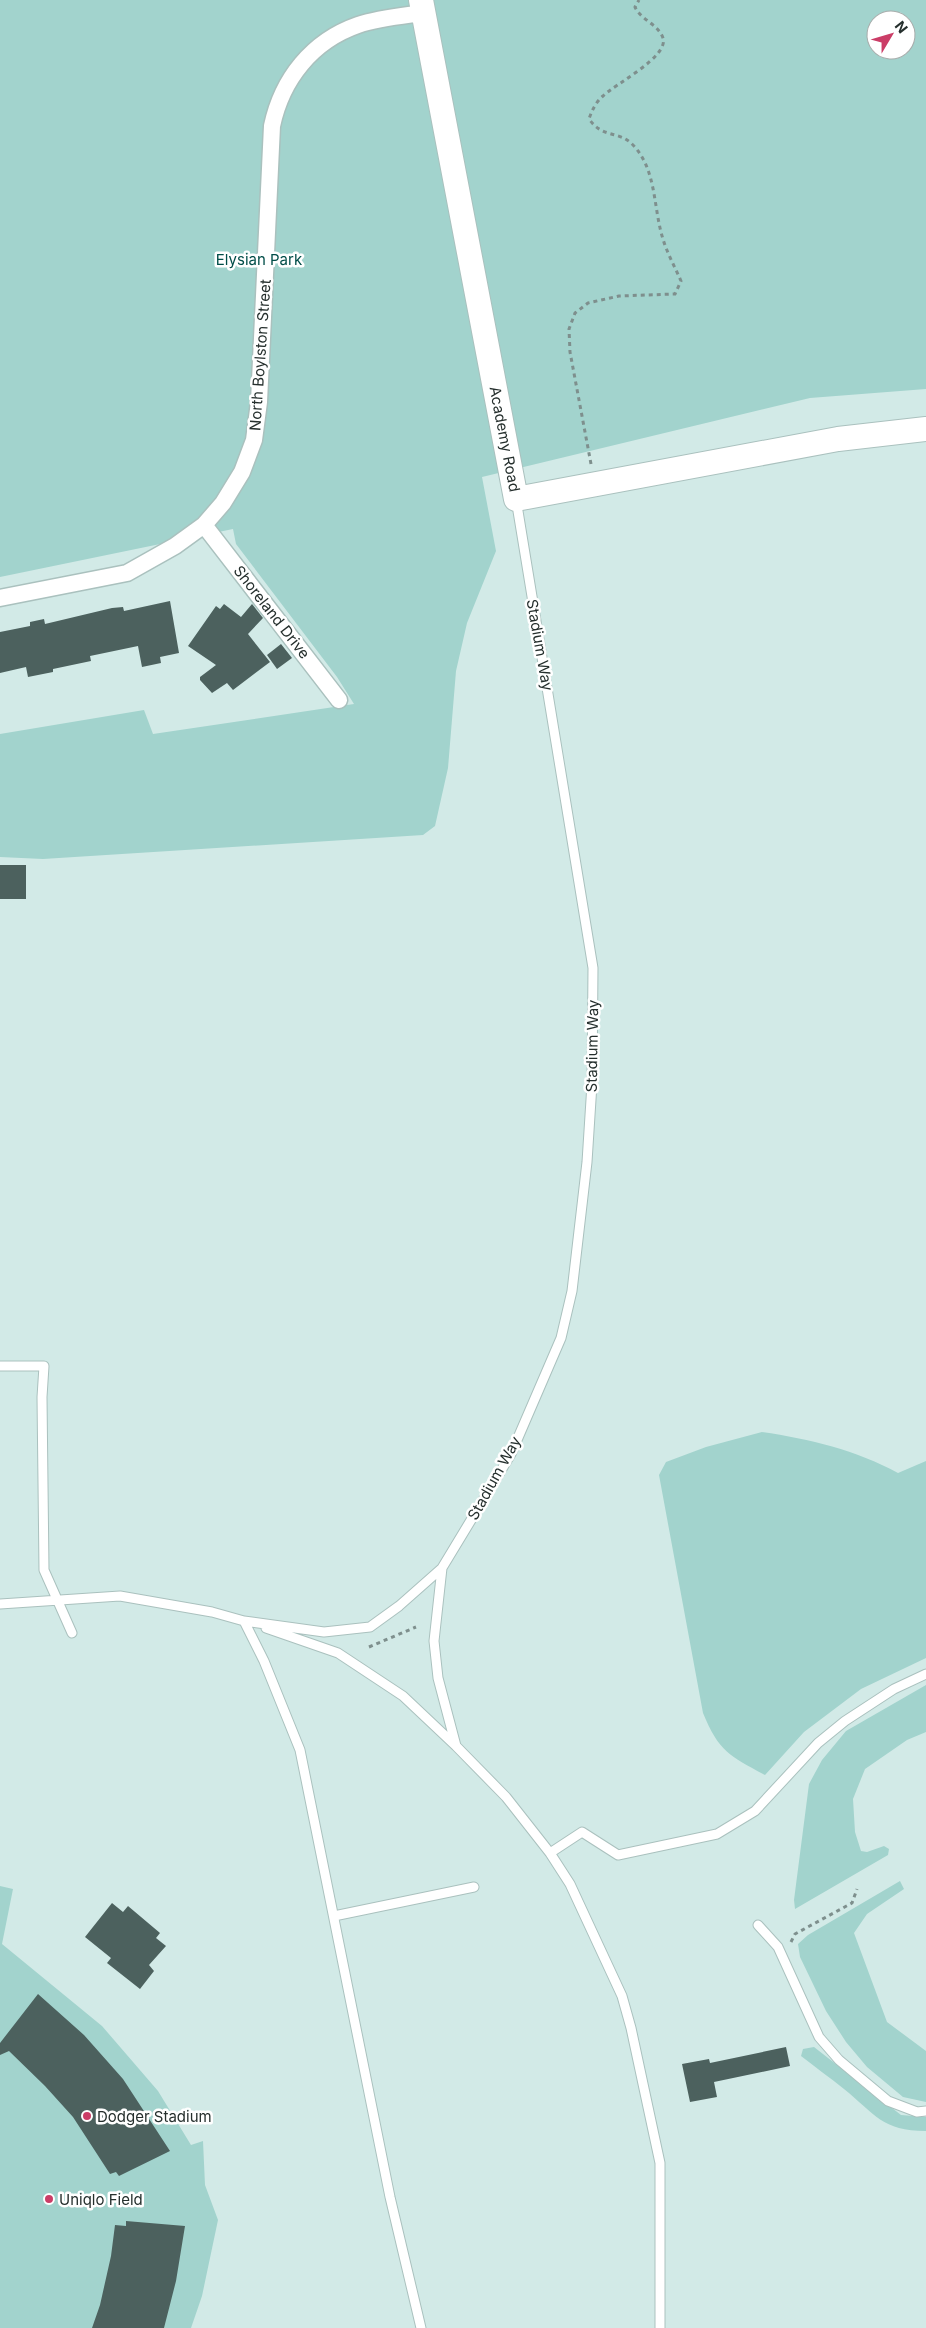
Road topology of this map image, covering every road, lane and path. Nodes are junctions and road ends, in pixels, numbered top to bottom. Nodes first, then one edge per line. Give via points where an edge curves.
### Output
1 (639, 0) edge
2 (422, 6) edge
3 (926, 429) edge
4 (595, 484) junction
5 (516, 499) junction
6 (204, 525) junction
7 (0, 598) edge
8 (339, 700) dead end
9 (0, 1366) edge
10 (442, 1568) junction
11 (58, 1599) junction
12 (0, 1604) edge
13 (244, 1621) junction
14 (416, 1627) dead end
15 (72, 1634) dead end
16 (369, 1646) dead end
17 (926, 1674) edge
18 (456, 1746) junction
19 (550, 1853) junction
20 (474, 1887) dead end
21 (857, 1889) dead end
22 (334, 1916) junction
23 (758, 1925) dead end
24 (790, 1943) dead end
25 (926, 2111) edge
26 (421, 2328) edge
27 (660, 2328) edge

1 - 4 path via 635,6 638,14 660,32 664,41 662,48 644,66 603,95 589,119 595,128 622,137 634,145 649,171 663,239 681,281 675,294 619,296 588,303 575,313 569,329 570,352
2 - 5 main road, Academy Road
2 - 6 street, North Boylston Street via 358,25 311,52 277,102 272,126 259,402 254,440 242,472 223,503
3 - 4 main road, Academy Road via 838,439
4 - 5 main road, Academy Road
5 - 10 lane, Stadium Way via 593,968 592,1084 587,1162 572,1291 561,1338 511,1454
6 - 7 street, North Boylston Street via 127,573
6 - 8 street, Shoreland Drive
9 - 11 lane via 44,1366 44,1570
10 - 13 lane, Stadium Way via 370,1627 324,1632
10 - 18 lane, Stadium Way via 434,1640 438,1678
11 - 12 lane
11 - 13 lane via 120,1596
11 - 15 lane
13 - 18 lane via 338,1653 403,1696
13 - 22 lane via 300,1750
14 - 16 path
17 - 19 lane via 894,1689 845,1721 818,1743 755,1811 717,1834 618,1855 582,1832
18 - 19 lane via 506,1797
19 - 27 lane via 570,1884 622,1996 632,2028 660,2163
20 - 22 lane
21 - 24 path via 852,1903 795,1934
22 - 26 lane via 390,2198
23 - 25 lane via 778,1947 819,2037 839,2060 888,2101 917,2112

